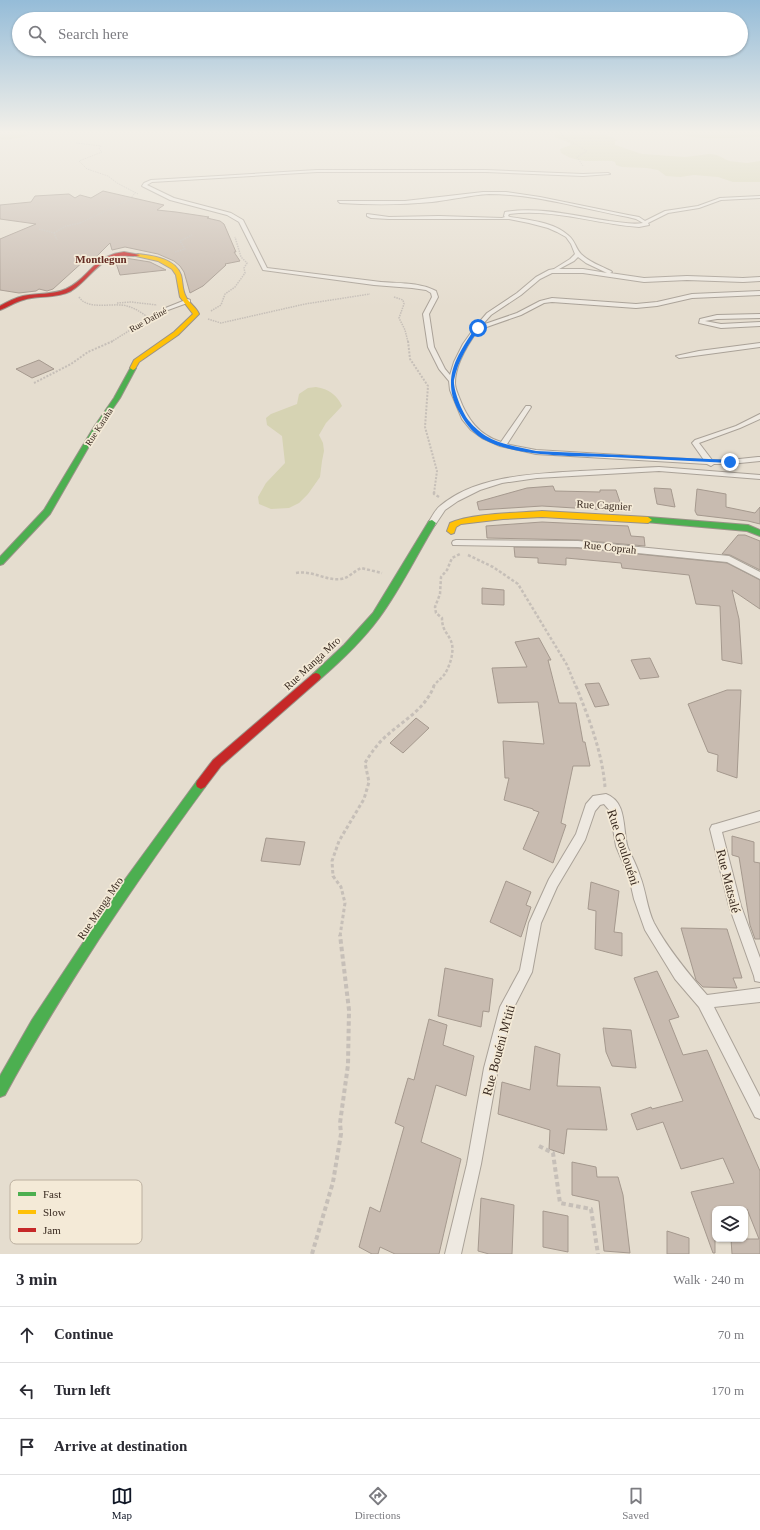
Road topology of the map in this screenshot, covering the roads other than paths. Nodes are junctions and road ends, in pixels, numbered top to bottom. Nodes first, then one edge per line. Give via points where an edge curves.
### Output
1 (154, 191) edge
2 (760, 198) edge
3 (340, 202) dead end
4 (369, 215) dead end
5 (509, 218) junction
6 (646, 222) junction
7 (578, 254) junction
8 (551, 272) junction
9 (627, 278) junction
10 (760, 279) edge
11 (760, 293) edge
12 (188, 301) junction
13 (0, 308) edge
14 (168, 308) road end
15 (760, 316) edge
16 (760, 324) edge
17 (478, 328) junction
18 (760, 345) edge
19 (679, 356) dead end
20 (452, 380) junction
21 (528, 407) dead end
22 (760, 416) edge
23 (503, 445) junction
24 (709, 462) junction
25 (759, 462) edge
26 (718, 473) junction
27 (760, 477) edge
28 (432, 523) joint
29 (450, 531) dead end
30 (760, 533) edge
31 (456, 543) road end
32 (2, 558) edge
33 (760, 576) edge
34 (606, 799) joint
35 (760, 816) edge
36 (760, 976) edge
37 (760, 995) edge
38 (704, 1002) junction
39 (0, 1090) edge
40 (760, 1112) edge
41 (453, 1254) edge

1 - 20 lane via 172,199 229,214 241,220 265,269 412,286 434,292 436,297 426,314 431,347 442,369
2 - 6 lane via 720,199 699,207 666,212
3 - 6 lane via 380,203 503,194 628,216
4 - 5 lane via 380,218
5 - 6 lane via 506,214 509,212 536,212 628,225 643,226
5 - 7 lane via 540,223 556,229 571,241
7 - 8 lane
7 - 9 lane via 602,270
8 - 9 lane via 569,270
8 - 17 lane via 538,278 489,314
9 - 10 lane
11 - 17 lane via 692,296 636,306 552,300
12 - 13 street via 183,297 177,272 172,266 155,258 125,252 108,256 94,267 83,281 64,291 38,298 22,298
12 - 14 lane, Rue Dafiné
12 - 32 street, Rue Karaha via 198,316 136,361 117,398 47,512
15 - 16 lane via 702,320 702,323 721,326
17 - 20 lane via 464,347
18 - 19 lane
20 - 23 lane via 452,387 467,423 485,438
21 - 23 lane
22 - 24 lane via 738,427 697,441 695,444
23 - 24 lane via 536,452
24 - 25 lane
24 - 26 lane
26 - 27 lane, Rue Manga Mro
26 - 28 lane, Rue Manga Mro via 658,469 537,476 502,481 477,488 451,502 442,508
28 - 39 street, Rue Manga Mro via 375,616 326,668 217,763 165,831 64,982
29 - 30 street, Rue Cagnier via 458,522 542,514 699,523 748,528
31 - 33 lane, Rue Coprah via 578,544 729,559
34 - 38 lane, Rue Goulouéni via 615,808 622,846 635,877 649,926 676,969
34 - 41 lane, Rue Bouéni M'titi via 597,800 590,808 581,836 553,883 535,923 526,972 507,1007 492,1062 474,1164
35 - 36 lane, Rue Matsalé via 716,829 743,933
37 - 38 lane
38 - 40 lane, Rue Goulouéni

